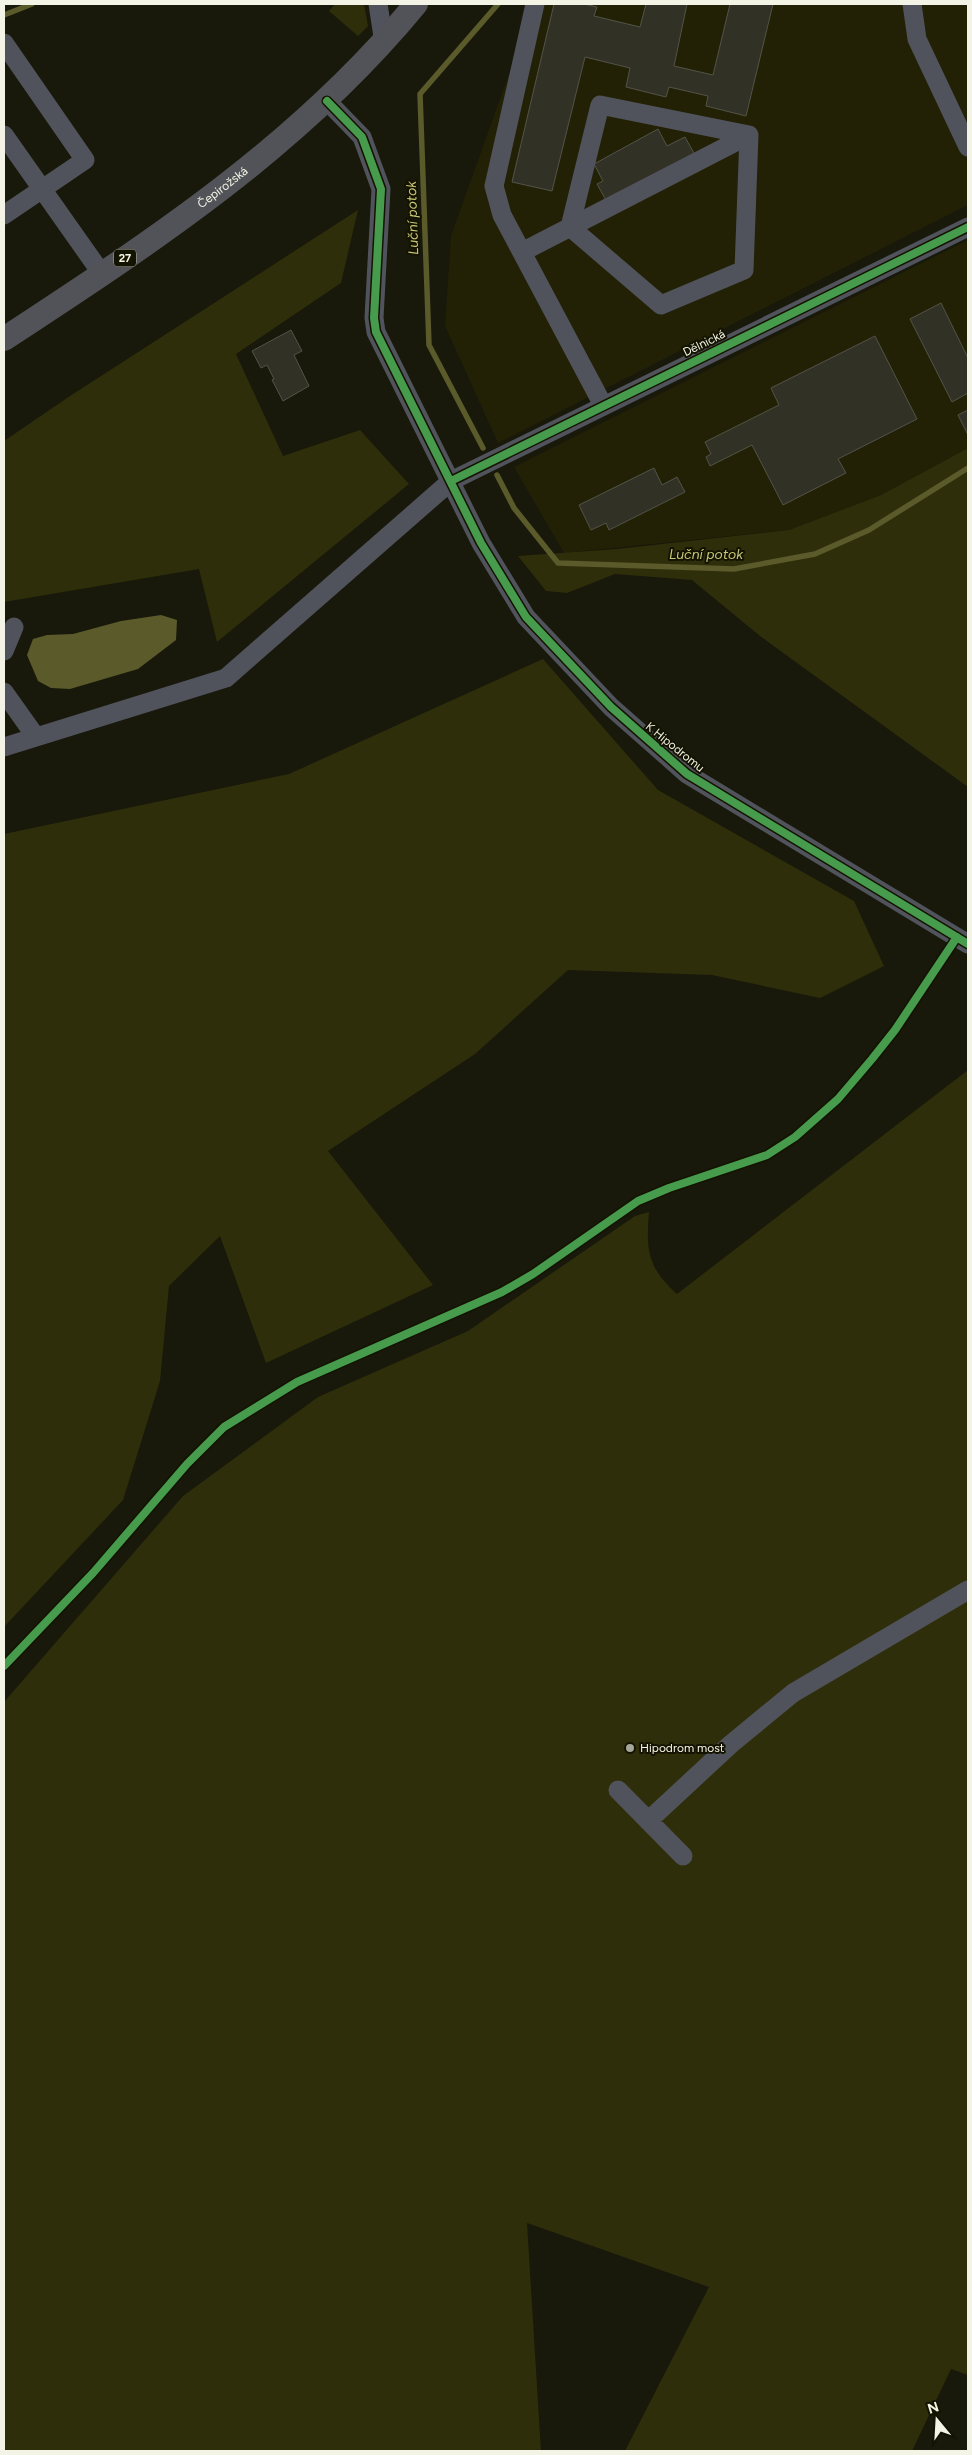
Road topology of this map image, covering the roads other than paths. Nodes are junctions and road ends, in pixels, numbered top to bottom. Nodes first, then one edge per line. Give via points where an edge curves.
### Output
1 (378, 4) edge
2 (416, 4) edge
3 (535, 4) edge
4 (912, 4) edge
5 (4, 43) edge
6 (384, 43) junction
7 (327, 101) junction
8 (4, 135) edge
9 (749, 135) junction
10 (968, 147) edge
11 (43, 190) junction
12 (4, 215) edge
13 (570, 227) junction
14 (968, 227) edge
15 (522, 252) junction
16 (102, 274) junction
17 (4, 339) edge
18 (603, 405) junction
19 (451, 481) junction
20 (14, 627) dead end
21 (4, 651) edge
22 (4, 692) edge
23 (36, 737) junction
24 (4, 747) edge
25 (968, 944) edge
26 (968, 1590) edge
27 (618, 1790) dead end
28 (648, 1820) junction
29 (683, 1856) dead end

1 - 6 street
2 - 6 main road, Čepirožská / 27
3 - 15 street via 494,186 502,215
4 - 10 street via 917,39
5 - 11 street via 85,160
6 - 7 main road, Čepirožská / 27
7 - 16 main road, Čepirožská / 27 via 243,173
7 - 19 street, K Hipodromu via 362,137 381,189 376,332
8 - 11 street
9 - 13 street
9 - 13 street via 600,105
9 - 13 street via 744,270 661,305
11 - 12 street
11 - 16 street
13 - 15 street
14 - 18 street, Dělnická
15 - 18 street
16 - 17 main road, Čepirožská / 27
18 - 19 street, Dělnická
19 - 23 street, Dělnická via 226,678
19 - 25 street, K Hipodromu via 481,543 526,617 611,707 687,774
20 - 21 street
22 - 23 street
23 - 24 street, Dělnická
26 - 28 street via 793,1693
27 - 28 street
28 - 29 street

